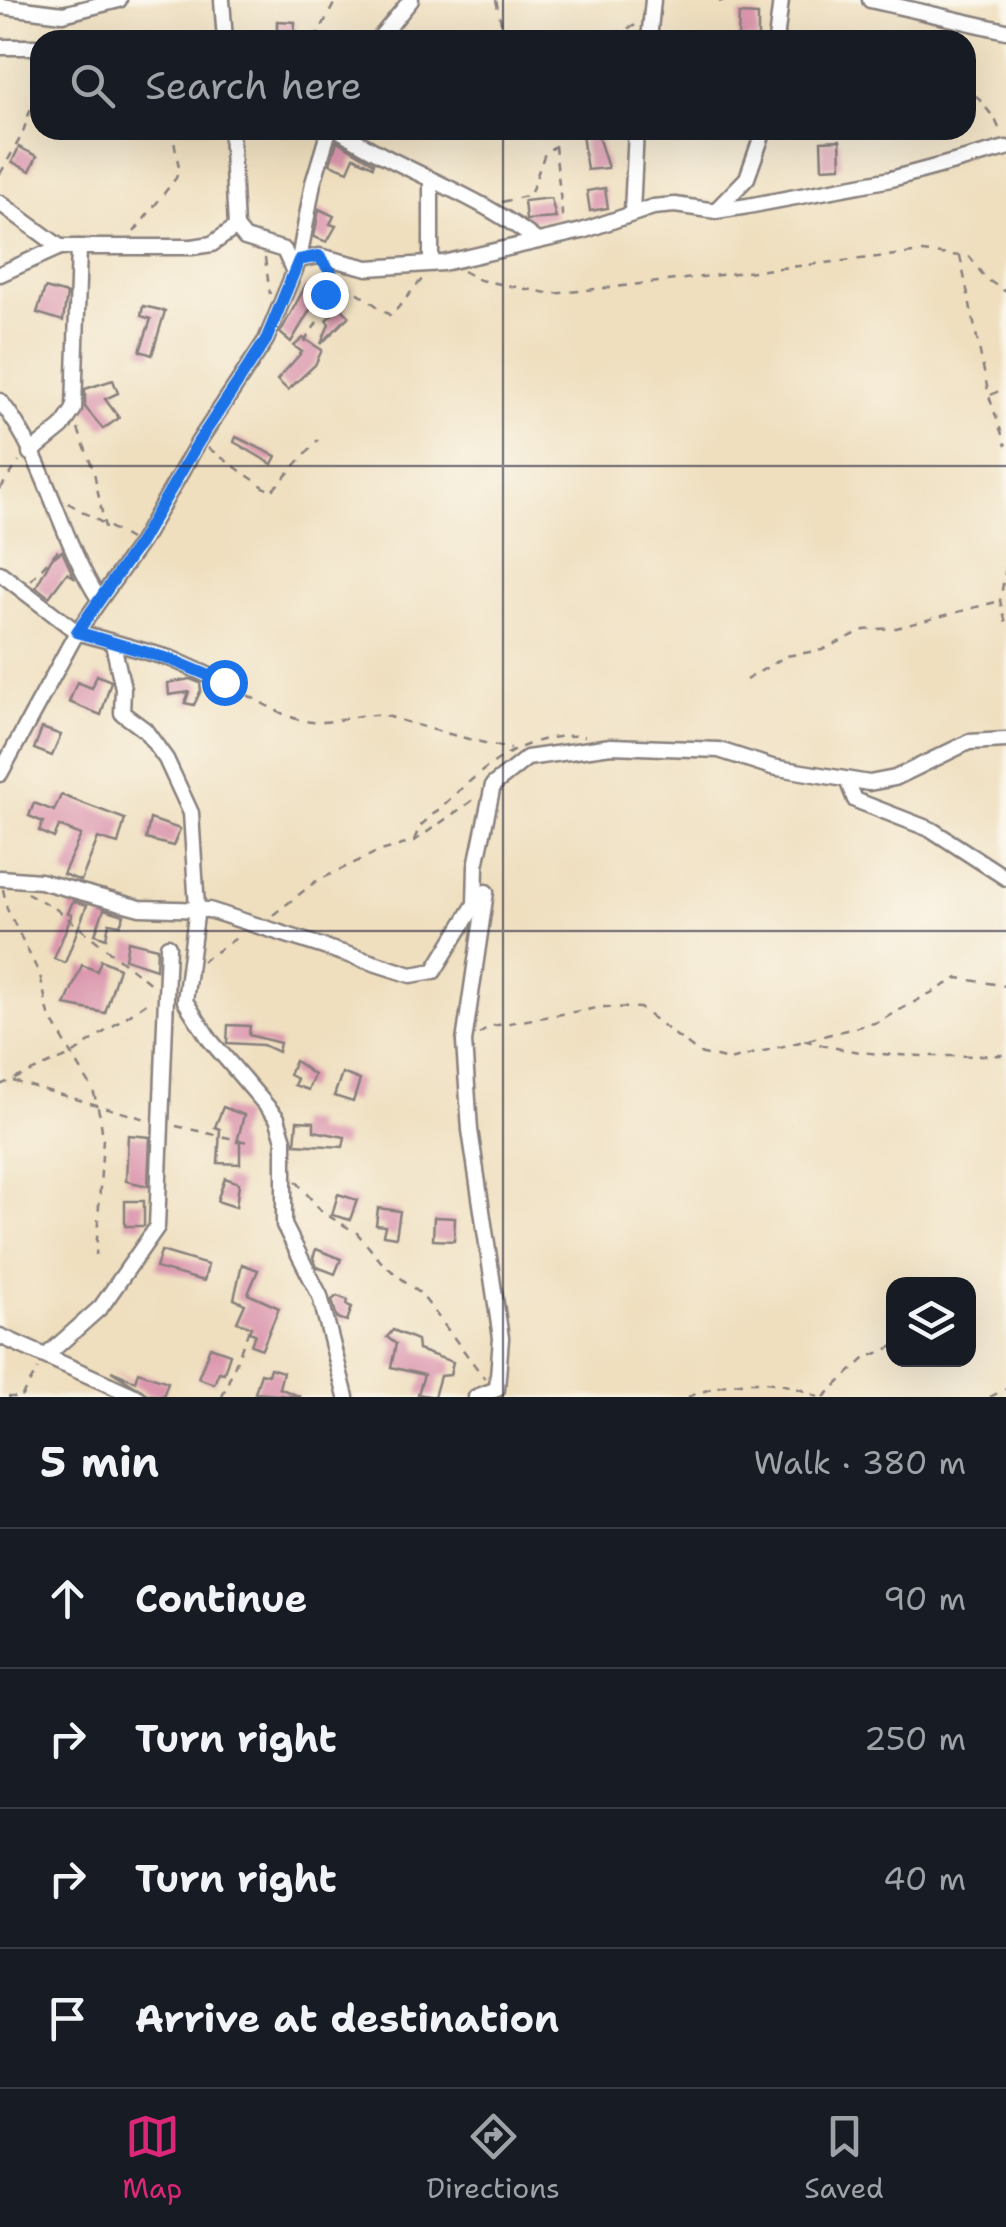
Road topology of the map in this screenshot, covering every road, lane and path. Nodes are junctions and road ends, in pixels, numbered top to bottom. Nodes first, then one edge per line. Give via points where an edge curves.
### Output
1 (119, 0) edge
2 (222, 0) edge
3 (336, 0) edge
4 (411, 0) edge
5 (496, 0) edge
6 (653, 0) edge
7 (781, 0) edge
8 (870, 0) edge
9 (0, 6) edge
10 (651, 20) junction
11 (224, 30) edge
12 (320, 30) edge
13 (386, 30) edge
14 (503, 30) edge
15 (624, 30) edge
16 (650, 30) edge
17 (777, 30) edge
18 (1006, 32) edge
19 (0, 48) edge
20 (30, 48) edge
21 (976, 95) edge
22 (30, 111) edge
23 (174, 140) edge
24 (232, 140) edge
25 (326, 140) edge
26 (357, 140) edge
27 (556, 140) edge
28 (636, 140) edge
29 (760, 140) edge
30 (555, 146) junction
31 (1006, 147) edge
32 (0, 174) edge
33 (431, 182) junction
34 (480, 202) junction
35 (0, 203) edge
36 (716, 211) junction
37 (632, 212) junction
38 (236, 227) junction
39 (564, 235) junction
40 (254, 239) junction
41 (537, 241) junction
42 (60, 247) junction
43 (79, 247) junction
44 (128, 247) junction
45 (960, 254) junction
46 (319, 256) junction
47 (437, 263) junction
48 (296, 266) junction
49 (0, 274) edge
50 (332, 274) junction
51 (1006, 292) edge
52 (276, 318) junction
53 (304, 342) dead end
54 (1006, 387) edge
55 (990, 396) junction
56 (0, 401) edge
57 (74, 408) junction
58 (318, 440) dead end
59 (199, 441) junction
60 (1006, 446) edge
61 (30, 453) junction
62 (44, 485) junction
63 (0, 489) edge
64 (106, 528) junction
65 (67, 541) junction
66 (140, 542) junction
67 (1006, 567) edge
68 (0, 573) edge
69 (24, 588) junction
70 (99, 599) junction
71 (1000, 601) junction
72 (1006, 622) edge
73 (77, 632) junction
74 (114, 644) junction
75 (746, 680) dead end
76 (224, 682) joint
77 (1006, 740) edge
78 (511, 749) dead end
79 (0, 774) edge
80 (847, 780) junction
81 (493, 784) junction
82 (482, 850) junction
83 (4, 878) edge
84 (1006, 878) edge
85 (197, 908) junction
86 (260, 926) junction
87 (168, 946) dead end
88 (188, 970) junction
89 (1006, 986) edge
90 (802, 1039) junction
91 (464, 1042) junction
92 (71, 1055) junction
93 (1006, 1055) edge
94 (11, 1081) junction
95 (0, 1085) edge
96 (96, 1102) junction
97 (160, 1123) junction
98 (247, 1142) dead end
99 (282, 1165) junction
100 (96, 1254) dead end
101 (249, 1330) dead end
102 (0, 1336) edge
103 (886, 1349) edge
104 (48, 1356) junction
105 (497, 1389) junction
106 (1006, 1389) edge
107 (108, 1393) edge
108 (8, 1397) edge
109 (18, 1397) edge
110 (137, 1397) edge
111 (222, 1397) edge
112 (346, 1397) edge
113 (476, 1397) edge
114 (688, 1397) edge
115 (821, 1397) edge
116 (990, 1397) edge

1 - 9 street via 63,14
2 - 11 street
3 - 12 path
4 - 13 street
5 - 14 path
6 - 10 street
7 - 17 street
8 - 18 street
10 - 15 path
10 - 16 street
19 - 20 street
21 - 31 path
22 - 32 path
23 - 44 path via 176,178
24 - 38 street
25 - 48 street
26 - 33 street
27 - 30 path
28 - 37 street
29 - 36 street via 746,178
30 - 34 path via 545,153 530,195
30 - 39 path
31 - 36 street via 891,179
33 - 34 street
33 - 47 street
34 - 41 street
35 - 42 street
36 - 37 street via 675,205
37 - 39 street
38 - 40 street
38 - 44 street via 212,244
39 - 41 street
40 - 48 street via 284,250
40 - 52 path via 269,268
41 - 47 street
42 - 43 street
42 - 49 street
43 - 44 street
43 - 57 street
45 - 47 path via 871,255 552,294 480,280
45 - 51 path
45 - 55 path
46 - 47 street via 368,268
46 - 48 street
46 - 50 path
47 - 50 path via 391,316
48 - 52 street
50 - 53 path
52 - 59 street
54 - 55 path
55 - 60 path
56 - 61 street
57 - 61 street via 62,428
57 - 64 path
58 - 59 path via 271,492
59 - 66 street
61 - 62 street
61 - 63 path
62 - 64 path
62 - 65 street
64 - 66 path
65 - 69 path
65 - 70 street
66 - 70 street
67 - 71 path
68 - 69 street
69 - 73 street
70 - 73 street
71 - 72 path
71 - 75 path via 864,630 822,650 786,656
73 - 74 street
73 - 79 street
74 - 76 street
74 - 85 street via 122,713 166,759 191,813
76 - 78 path via 293,718 389,717
77 - 80 street via 954,747 884,781
80 - 81 street via 719,750 611,746 526,758
80 - 84 street via 855,800 932,830
81 - 82 street
81 - 86 path via 426,835 315,882
82 - 86 street via 475,904 429,974 412,975
82 - 91 street via 486,900
83 - 85 street via 140,908
83 - 92 path via 7,909
83 - 92 path via 160,993
85 - 86 street
85 - 88 street
86 - 88 path
87 - 97 street
88 - 99 street via 185,1001 277,1118
89 - 90 path via 958,978 890,1018
90 - 91 path via 729,1060 708,1058 647,1011 617,1006 492,1026
90 - 93 path via 830,1048 925,1056
91 - 105 street via 501,1338
92 - 94 path
92 - 96 path
94 - 95 path
94 - 96 path
96 - 97 path
96 - 100 path via 103,1138
97 - 98 path
97 - 104 street via 153,1237 101,1307
99 - 105 path via 322,1212 356,1233 421,1294
99 - 112 street via 284,1225 320,1296
101 - 111 path
102 - 104 street
103 - 115 path via 864,1359
104 - 107 street
104 - 109 path
105 - 113 street
106 - 116 path
107 - 110 street
108 - 109 path
114 - 115 path via 754,1380

